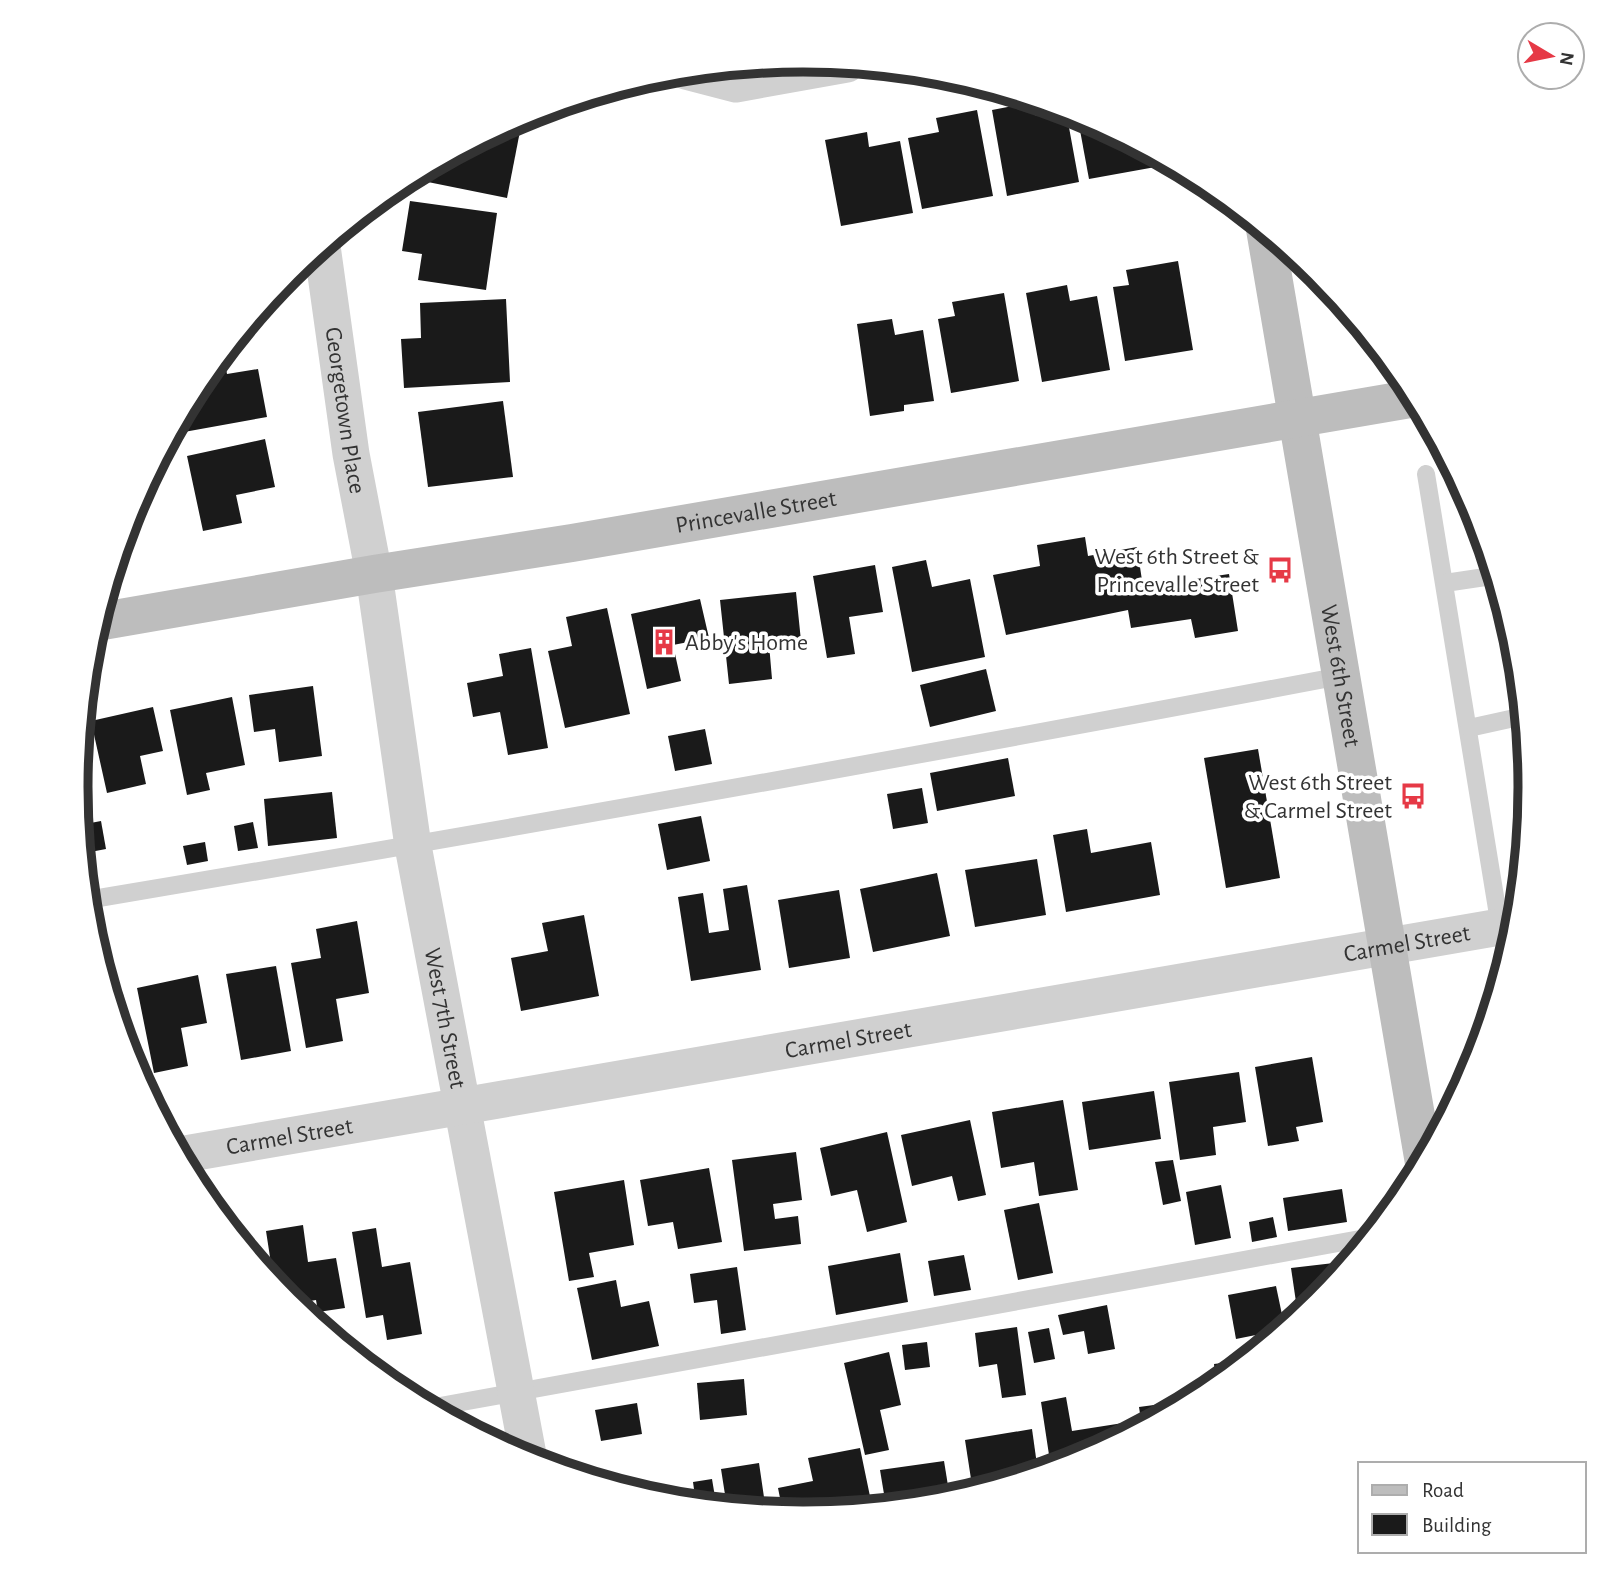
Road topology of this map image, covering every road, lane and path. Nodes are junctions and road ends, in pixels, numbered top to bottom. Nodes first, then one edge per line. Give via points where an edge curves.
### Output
1 (802, 72) edge
2 (712, 78) edge
3 (1267, 243) edge
4 (324, 257) edge
5 (1404, 400) edge
6 (1297, 418) junction
7 (1426, 474) dead end
8 (374, 574) junction
9 (1487, 577) edge
10 (1445, 583) junction
11 (109, 620) edge
12 (1341, 676) junction
13 (1515, 719) edge
14 (1469, 729) junction
15 (413, 846) junction
16 (97, 898) edge
17 (1507, 915) edge
18 (1505, 926) edge
19 (1387, 946) junction
20 (464, 1106) junction
21 (1421, 1148) edge
22 (189, 1153) edge
23 (1357, 1240) edge
24 (516, 1392) junction
25 (445, 1405) edge
26 (526, 1446) edge

1 - 2 street via 736,84
3 - 6 street, West 6th Street
4 - 8 street, Georgetown Place via 351,454
5 - 6 street, Princevalle Street
6 - 8 street, Princevalle Street
6 - 12 street, West 6th Street
7 - 10 lane
8 - 11 street, Princevalle Street
8 - 15 street, West 7th Street
9 - 10 lane
10 - 14 lane
12 - 15 lane
12 - 19 street, West 6th Street
13 - 14 lane
14 - 17 lane
15 - 16 lane
15 - 20 street, West 7th Street
18 - 19 street, Carmel Street
19 - 20 street, Carmel Street
19 - 21 street, West 6th Street
20 - 22 street, Carmel Street
20 - 24 street, West 7th Street
23 - 24 lane
24 - 25 lane
24 - 26 street, West 7th Street

